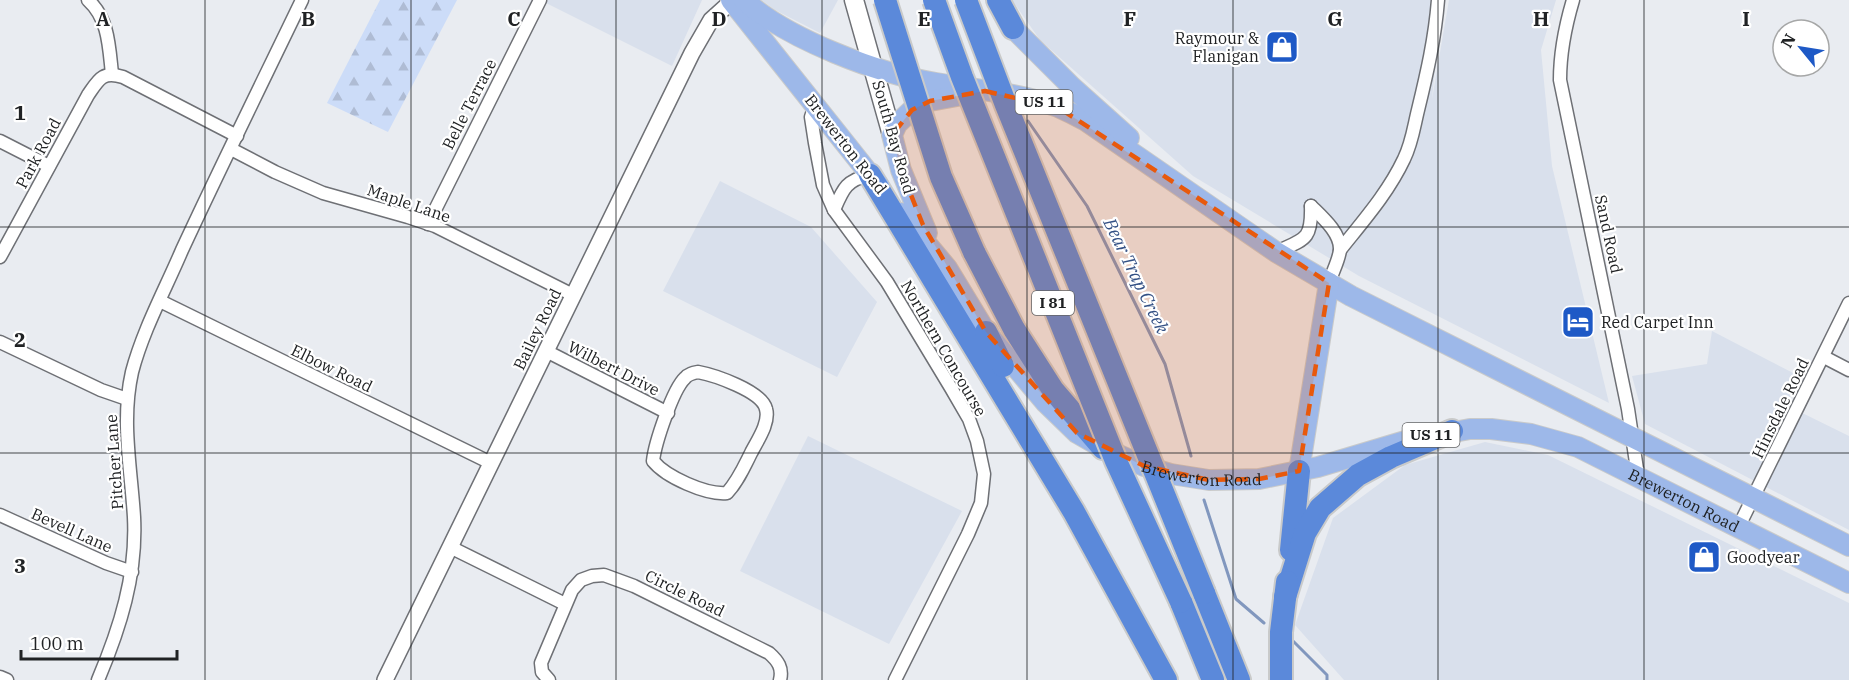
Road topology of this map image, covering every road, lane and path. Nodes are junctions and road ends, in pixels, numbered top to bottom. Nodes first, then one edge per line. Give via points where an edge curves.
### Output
1 (88, 0) edge
2 (302, 0) edge
3 (540, 0) edge
4 (854, 0) edge
5 (885, 0) edge
6 (934, 0) edge
7 (966, 0) edge
8 (986, 0) edge
9 (998, 0) edge
10 (1438, 0) edge
11 (1573, 0) edge
12 (739, 2) edge
13 (1013, 28) junction
14 (874, 68) junction
15 (112, 74) junction
16 (985, 91) junction
17 (815, 105) junction
18 (892, 135) junction
19 (237, 136) junction
20 (0, 141) edge
21 (231, 149) junction
22 (49, 166) junction
23 (870, 175) junction
24 (1190, 194) junction
25 (834, 210) junction
26 (428, 224) junction
27 (1340, 250) junction
28 (1276, 252) junction
29 (0, 257) edge
30 (947, 268) junction
31 (1329, 283) junction
32 (573, 295) junction
33 (160, 301) junction
34 (1849, 303) edge
35 (986, 333) junction
36 (0, 342) edge
37 (546, 351) junction
38 (1824, 357) junction
39 (1849, 370) edge
40 (127, 399) junction
41 (668, 413) junction
42 (1452, 431) junction
43 (1632, 436) junction
44 (1103, 448) junction
45 (491, 463) junction
46 (1299, 471) junction
47 (1638, 476) junction
48 (1753, 497) junction
49 (1074, 512) junction
50 (0, 515) edge
51 (1739, 526) junction
52 (1849, 546) edge
53 (450, 547) junction
54 (132, 572) junction
55 (1849, 583) edge
56 (1285, 597) junction
57 (565, 604) junction
58 (0, 677) edge
59 (7, 680) edge
60 (98, 680) edge
61 (385, 680) edge
62 (549, 680) edge
63 (780, 680) edge
64 (895, 680) edge
65 (1166, 680) edge
66 (1213, 680) edge
67 (1239, 680) edge
68 (1281, 680) edge

1 - 15 street via 104,20
2 - 19 street
3 - 26 street, Belle Terrace
4 - 14 main road, South Bay Road
5 - 44 highway, bridge via 941,177 974,252 1014,329 1053,390
6 - 66 highway, I 81, bridge via 1116,461
7 - 67 highway, I 81, bridge
8 - 13 main road
9 - 13 highway
10 - 27 street via 1429,66 1409,147 1392,182
11 - 43 street, Sand Road via 1560,55 1560,80
12 - 14 main road, Brewerton Road / US 11 via 805,39
12 - 17 main road, Brewerton Road / US 11
12 - 32 street, Bailey Road via 711,20 692,53
13 - 24 main road
14 - 16 main road, Brewerton Road / US 11
14 - 18 main road, South Bay Road
15 - 19 street via 123,76
15 - 22 street, Park Road via 99,79 88,95
16 - 18 main road via 930,101 912,110
16 - 24 main road, Brewerton Road / US 11 via 1042,102 1086,121
17 - 23 main road, Brewerton Road / US 11
17 - 25 street, Northern Concourse via 815,143
18 - 30 main road, South Bay Road via 923,225
19 - 21 street
20 - 22 street
21 - 26 street, Maple Lane via 323,193
21 - 33 street, Pitcher Lane
22 - 29 street, Park Road
23 - 25 street via 851,181 842,190
23 - 30 main road, Brewerton Road / US 11
23 - 49 highway
24 - 28 main road, Brewerton Road / US 11
25 - 64 street, Northern Concourse via 887,282 951,388 972,426 984,474 981,503 968,534
26 - 32 street, Maple Lane
27 - 28 street via 1329,224 1311,206 1312,225 1307,236
27 - 31 street
28 - 31 main road, Brewerton Road / US 11
30 - 35 main road, Brewerton Road / US 11
31 - 43 main road, Brewerton Road / US 11
31 - 46 main road
32 - 37 street, Bailey Road
33 - 40 street, Pitcher Lane via 133,370
33 - 45 street, Elbow Road
34 - 38 street, Hinsdale Road
35 - 44 main road, Brewerton Road / US 11 via 1045,402 1077,433
35 - 49 highway
36 - 40 street
37 - 41 street, Wilbert Drive
37 - 45 street, Bailey Road
38 - 39 street
38 - 48 street, Hinsdale Road
40 - 54 street, Pitcher Lane via 134,518
41 - 41 street, Wilbert Drive via 684,378 698,372 736,385 761,399 767,409 765,424 727,493 717,494 687,483 659,468 653,460
42 - 46 main road, Brewerton Road / US 11
42 - 47 main road, Brewerton Road / US 11 via 1491,429 1532,434 1578,447
42 - 56 highway via 1358,475 1320,508 1305,533
43 - 47 street, Sand Road
43 - 48 main road, Brewerton Road / US 11
44 - 46 main road, Brewerton Road / US 11 via 1144,466 1190,478 1243,481
45 - 53 street, Bailey Road
46 - 56 highway
47 - 51 main road, Brewerton Road / US 11
48 - 51 street, Hinsdale Road
48 - 52 main road, Brewerton Road / US 11
49 - 65 highway
50 - 54 street, Bevell Lane
51 - 55 main road, Brewerton Road / US 11
53 - 57 street
53 - 61 street, Bailey Road
54 - 60 street, Pitcher Lane via 117,633
56 - 68 highway
57 - 62 street, Circle Road via 541,663
57 - 63 street, Circle Road via 581,580 604,575 769,653 781,667
58 - 59 street

